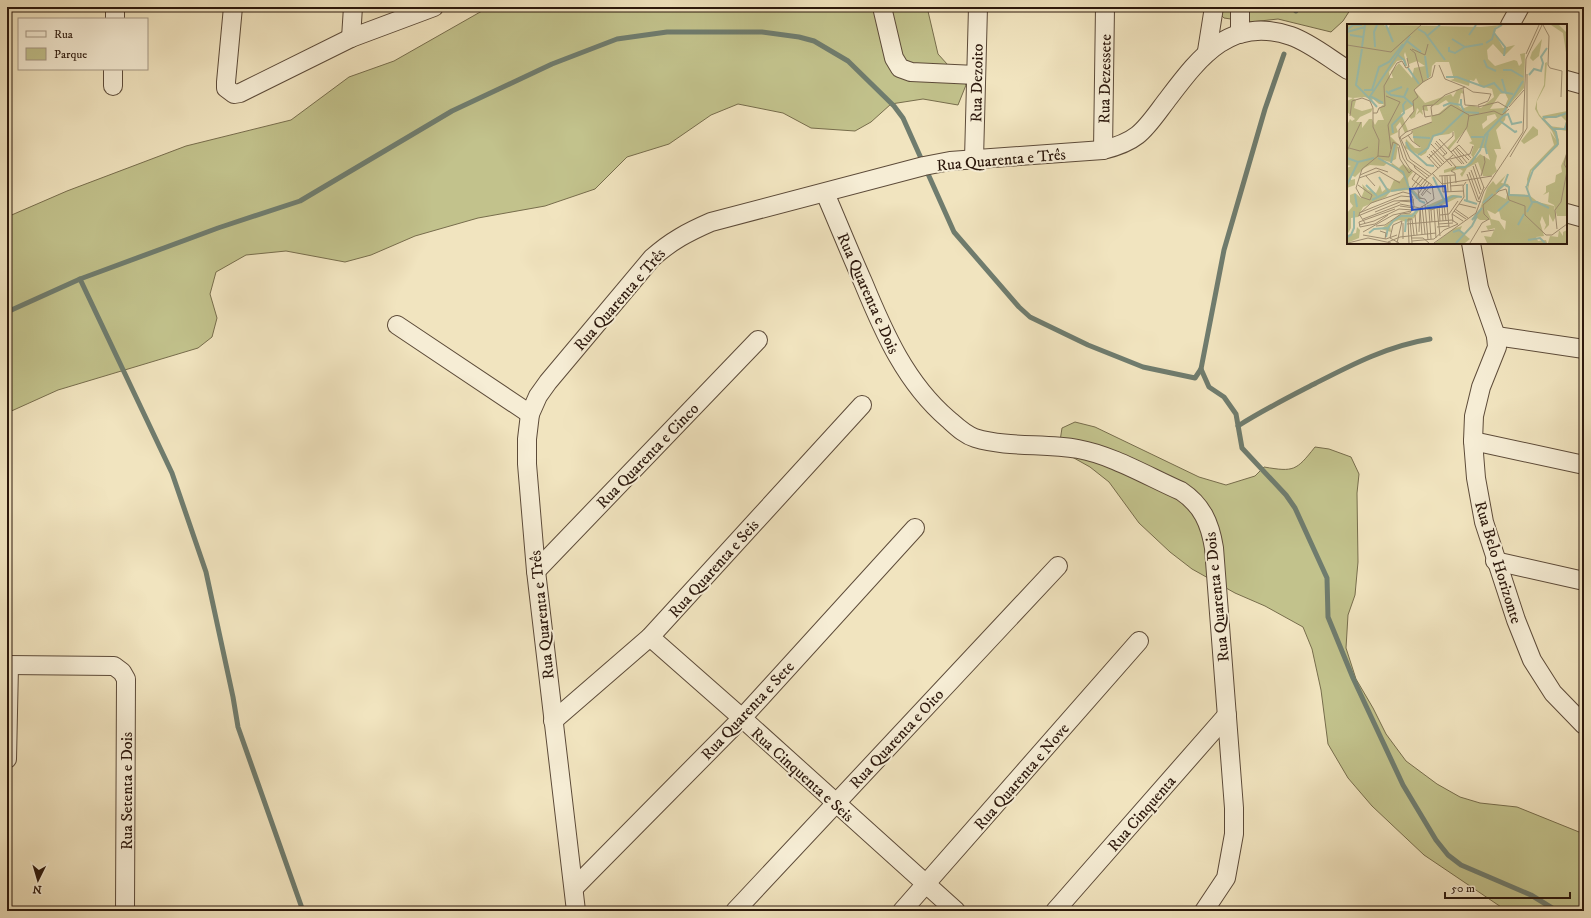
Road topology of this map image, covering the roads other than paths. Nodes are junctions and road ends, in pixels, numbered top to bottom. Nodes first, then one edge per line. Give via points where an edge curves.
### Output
1 (115, 7) edge
2 (233, 7) edge
3 (353, 7) edge
4 (434, 7) edge
5 (882, 7) edge
6 (978, 7) edge
7 (1105, 7) edge
8 (1214, 7) edge
9 (1240, 7) edge
10 (1520, 7) edge
11 (115, 18) edge
12 (1511, 24) edge
13 (1240, 34) junction
14 (351, 38) junction
15 (1207, 51) junction
16 (1347, 69) edge
17 (976, 75) junction
18 (1567, 80) edge
19 (1584, 84) edge
20 (1103, 150) junction
21 (974, 159) junction
22 (825, 193) junction
23 (1567, 213) edge
24 (1584, 218) edge
25 (1471, 244) edge
26 (397, 325) dead end
27 (1496, 336) junction
28 (758, 340) dead end
29 (1584, 349) edge
30 (862, 405) dead end
31 (530, 414) junction
32 (1473, 441) junction
33 (1584, 464) edge
34 (915, 528) dead end
35 (1495, 561) junction
36 (1058, 566) dead end
37 (536, 571) junction
38 (1584, 582) edge
39 (650, 638) junction
40 (1139, 641) dead end
41 (8, 666) edge
42 (1227, 714) junction
43 (742, 718) junction
44 (553, 721) junction
45 (1584, 725) edge
46 (7, 759) edge
47 (835, 803) junction
48 (927, 884) junction
49 (574, 888) junction
50 (125, 911) edge
51 (576, 911) edge
52 (735, 911) edge
53 (902, 911) edge
54 (956, 911) edge
55 (1055, 911) edge
56 (1204, 911) edge

1 - 11 street
2 - 14 street via 226,82 229,92 240,94
3 - 14 street
4 - 14 street
5 - 17 street via 894,58 900,68 911,72
6 - 17 street, Rua Dezoito
7 - 20 street, Rua Dezessete
8 - 15 street
9 - 13 street
10 - 12 street
13 - 15 street, Rua Quarenta e Três
13 - 16 street, Rua Quarenta e Três via 1258,31 1291,36
15 - 20 street, Rua Quarenta e Três via 1146,128 1134,139
17 - 21 street, Rua Dezoito
18 - 19 street
20 - 21 street, Rua Quarenta e Três
21 - 22 street, Rua Quarenta e Três via 924,166
22 - 31 street, Rua Quarenta e Três via 711,222 668,243 652,258 548,382
22 - 42 street, Rua Quarenta e Dois via 883,330 900,361 917,388 935,408 963,432 987,440 1056,446 1102,455 1181,491 1197,504 1208,522 1214,548
23 - 24 street
25 - 27 street, Rua Belo Horizonte via 1479,288
26 - 31 street
27 - 29 street
27 - 32 street, Rua Belo Horizonte via 1497,346 1481,387 1474,416
28 - 37 street, Rua Quarenta e Cinco
30 - 39 street, Rua Quarenta e Seis
31 - 37 street, Rua Quarenta e Três via 527,464
32 - 33 street
32 - 35 street, Rua Belo Horizonte via 1482,515
34 - 43 street, Rua Quarenta e Sete
35 - 38 street
35 - 45 street, Rua Belo Horizonte via 1532,660 1552,693
36 - 47 street, Rua Quarenta e Oito
37 - 44 street, Rua Quarenta e Três
39 - 43 street, Rua Cinquenta e Seis
39 - 44 street, Rua Quarenta e Seis
40 - 48 street, Rua Quarenta e Nove
41 - 46 street
41 - 50 street, Rua Setenta e Dois via 114,666 126,679
42 - 55 street, Rua Cinquenta
42 - 56 street, Rua Quarenta e Dois via 1234,808 1232,854 1226,878
43 - 47 street, Rua Cinquenta e Seis
43 - 49 street, Rua Quarenta e Sete
44 - 49 street, Rua Quarenta e Três
47 - 48 street, Rua Cinquenta e Seis
47 - 52 street, Rua Quarenta e Oito
48 - 53 street, Rua Quarenta e Nove
48 - 54 street, Rua Cinquenta e Seis
49 - 51 street, Rua Quarenta e Três

